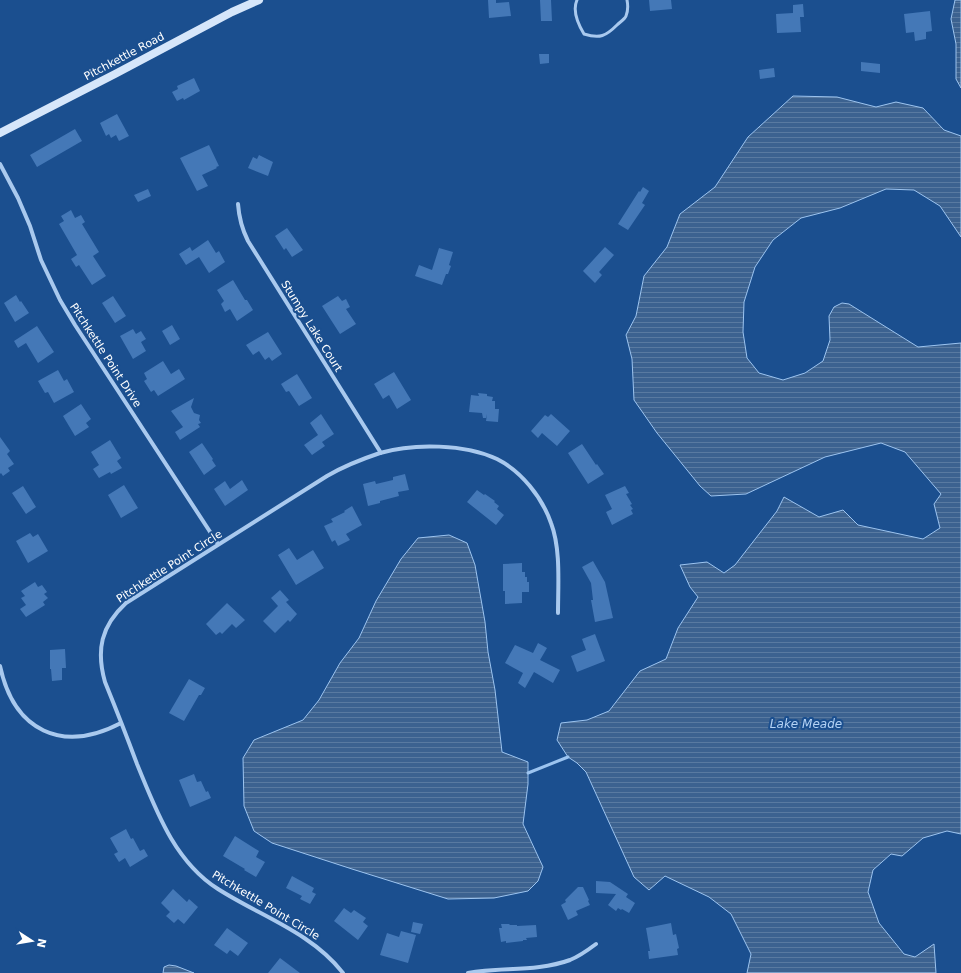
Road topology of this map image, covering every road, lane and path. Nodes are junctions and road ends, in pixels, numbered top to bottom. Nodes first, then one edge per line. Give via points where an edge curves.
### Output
1 (258, 0) edge
2 (577, 0) edge
3 (627, 0) edge
4 (0, 133) edge
5 (0, 164) edge
6 (238, 204) dead end
7 (381, 453) junction
8 (218, 544) junction
9 (558, 613) dead end
10 (0, 666) edge
11 (121, 723) junction
12 (596, 944) dead end
13 (343, 973) edge
14 (468, 973) edge

1 - 4 main road, Pitchkettle Road
2 - 3 lane via 578,24 584,34 601,36 609,33 626,16
5 - 8 street, Pitchkettle Point Drive via 18,198 41,260 60,300
6 - 7 street, Stumpy Lake Court via 248,241
7 - 8 street, Pitchkettle Point Circle via 357,461 327,476
7 - 9 street, Pitchkettle Point Circle via 424,447 467,450 497,460 519,475 539,498 551,523 557,551
8 - 11 street, Pitchkettle Point Circle via 126,603 110,621 101,644 101,670
10 - 11 street via 8,693 15,705 42,730 65,736 82,736 102,732
11 - 13 street, Pitchkettle Point Circle via 169,836 189,864 218,889 308,940 323,951
12 - 14 street via 569,960 549,965

